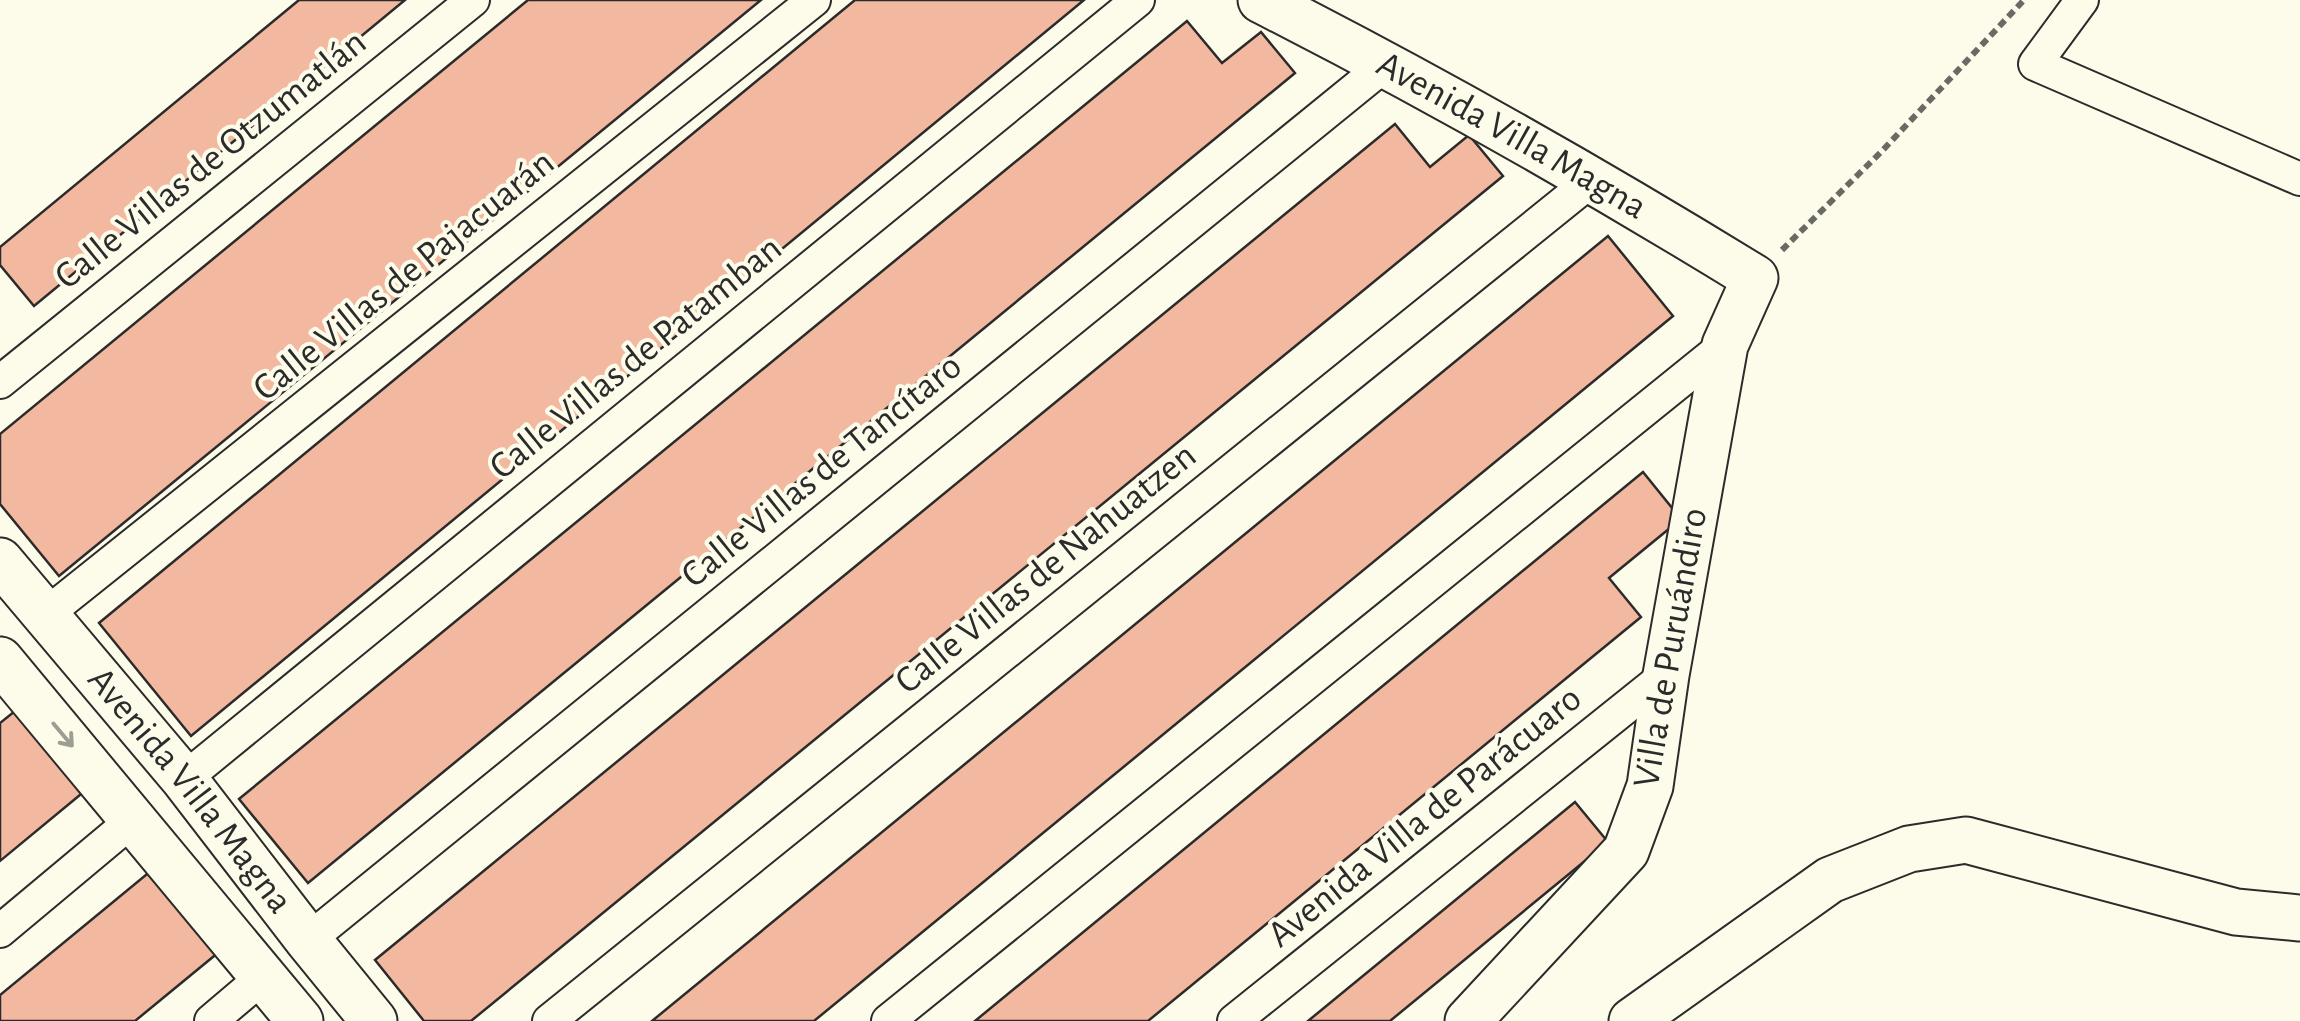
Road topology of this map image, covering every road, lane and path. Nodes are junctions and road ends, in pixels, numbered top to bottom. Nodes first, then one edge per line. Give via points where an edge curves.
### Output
1 (473, 0) edge
2 (814, 0) edge
3 (1138, 0) edge
4 (1261, 0) edge
5 (2024, 0) edge
6 (2082, 0) edge
7 (1386, 64) junction
8 (1593, 179) junction
9 (2300, 179) edge
10 (1755, 278) junction
11 (1724, 345) junction
12 (0, 382) edge
13 (0, 562) edge
14 (45, 615) junction
15 (0, 661) edge
16 (1666, 675) junction
17 (184, 778) junction
18 (134, 820) junction
19 (2300, 918) edge
20 (0, 931) edge
21 (308, 940) junction
22 (264, 976) junction
23 (211, 1021) edge
24 (300, 1021) edge
25 (374, 1021) edge
26 (548, 1021) edge
27 (888, 1021) edge
28 (1234, 1021) edge
29 (1468, 1021) edge
30 (1632, 1021) edge

1 - 12 street, Calle Villas de Otzumatlán
2 - 14 street, Calle Villas de Pajacuarán
3 - 17 street, Calle Villas de Patamban
4 - 7 street, Avenida Villa Magna
5 - 10 path
6 - 9 street via 2035,64
7 - 8 street, Avenida Villa Magna
7 - 21 street, Calle Villas de Tancítaro
8 - 10 street, Avenida Villa Magna
8 - 26 street, Calle Villas de Nahuatzen
10 - 11 street, Villa de Puruándiro
11 - 16 street, Villa de Puruándiro
11 - 27 street
13 - 14 street, Avenida Villa Magna
14 - 17 street, Avenida Villa Magna
15 -> 18 street, Avenida Villa Magna
16 - 28 street, Avenida Villa de Parácuaro
16 - 29 street, Villa de Puruándiro via 1650,786 1626,851
17 - 21 street, Avenida Villa Magna
18 - 20 street
18 - 22 street, Avenida Villa Magna
19 - 30 street via 2236,912 1966,840 1909,849 1830,880
21 - 25 street, Avenida Villa Magna
22 - 23 street
22 - 24 street, Avenida Villa Magna

